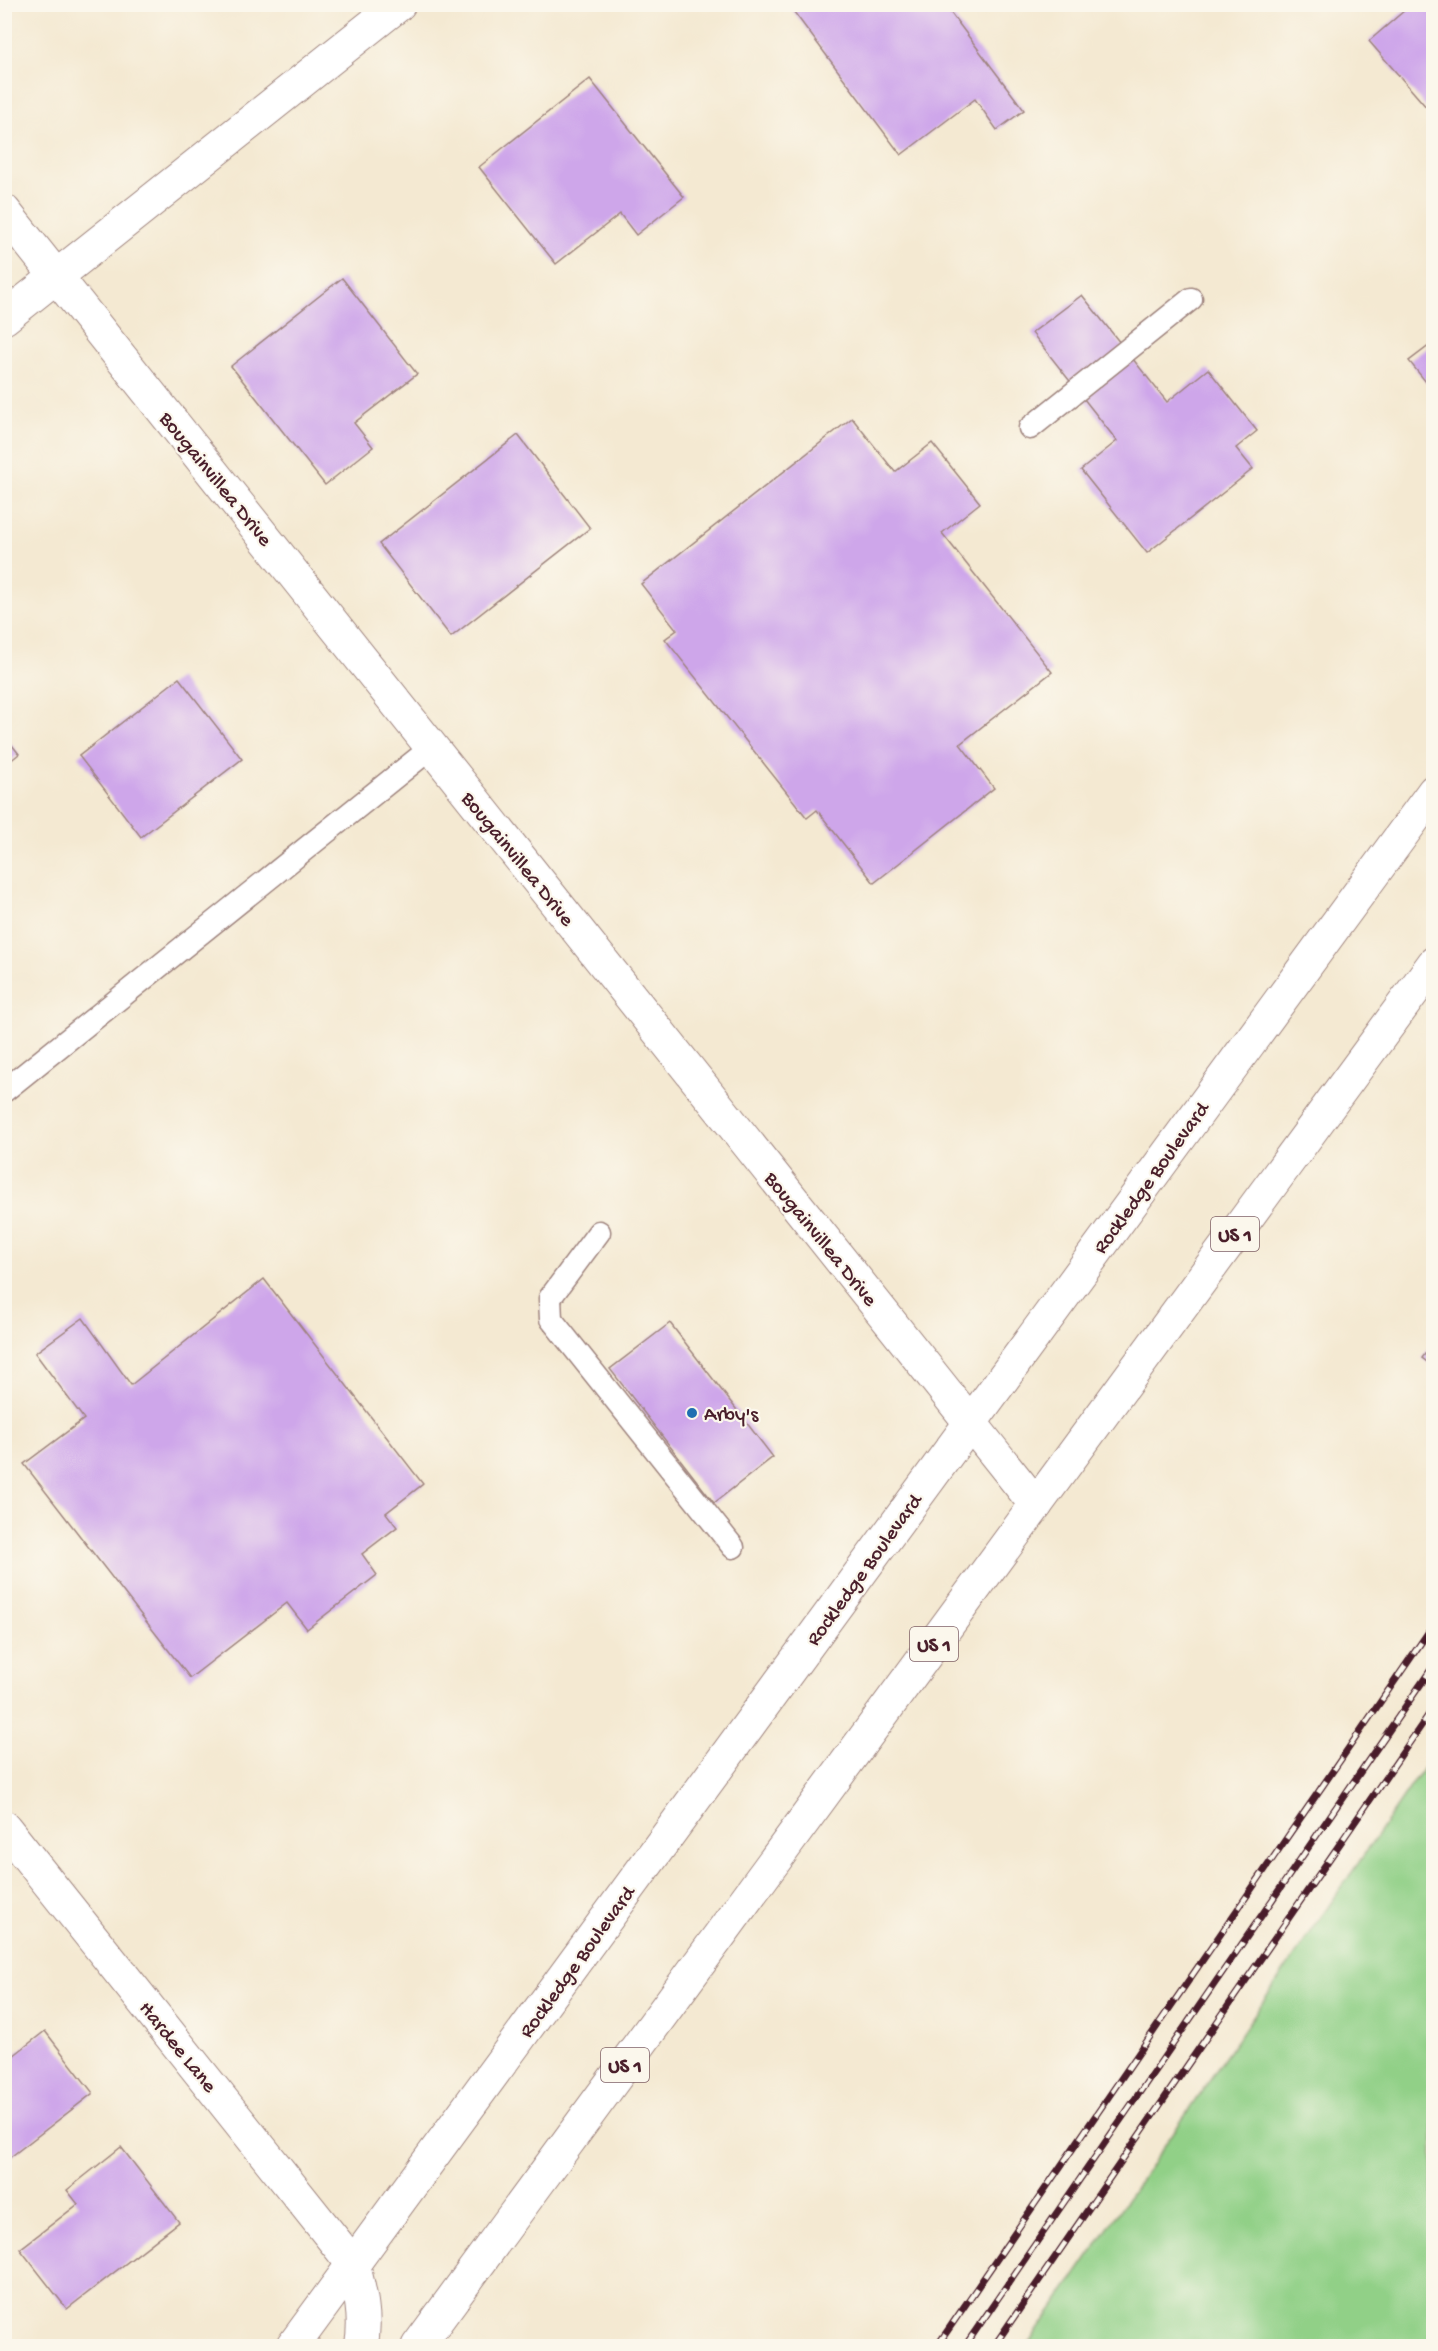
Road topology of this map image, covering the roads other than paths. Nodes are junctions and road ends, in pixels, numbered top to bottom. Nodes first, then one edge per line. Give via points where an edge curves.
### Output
1 (399, 4) edge
2 (4, 211) edge
3 (56, 277) junction
4 (1191, 300) dead end
5 (4, 318) edge
6 (1030, 428) dead end
7 (431, 748) junction
8 (1434, 791) edge
9 (1434, 963) edge
10 (4, 1091) edge
11 (599, 1232) dead end
12 (969, 1424) junction
13 (1036, 1504) junction
14 (733, 1547) dead end
15 (4, 1827) edge
16 (353, 2264) junction
17 (292, 2346) edge
18 (361, 2346) edge
19 (418, 2346) edge

1 - 3 main road
2 - 3 main road, Bougainvillea Drive
3 - 5 main road
3 - 7 main road, Bougainvillea Drive
4 - 6 lane
7 - 10 lane
7 - 12 main road, Bougainvillea Drive
8 - 12 main road, Rockledge Boulevard
9 - 13 main road, US 1
11 - 14 lane via 550,1298 551,1319
12 - 13 main road, Bougainvillea Drive
12 - 16 main road, Rockledge Boulevard
13 - 19 main road, US 1
15 - 16 main road, Hardee Lane
16 - 17 main road, Rockledge Boulevard
16 - 18 main road via 361,2295

